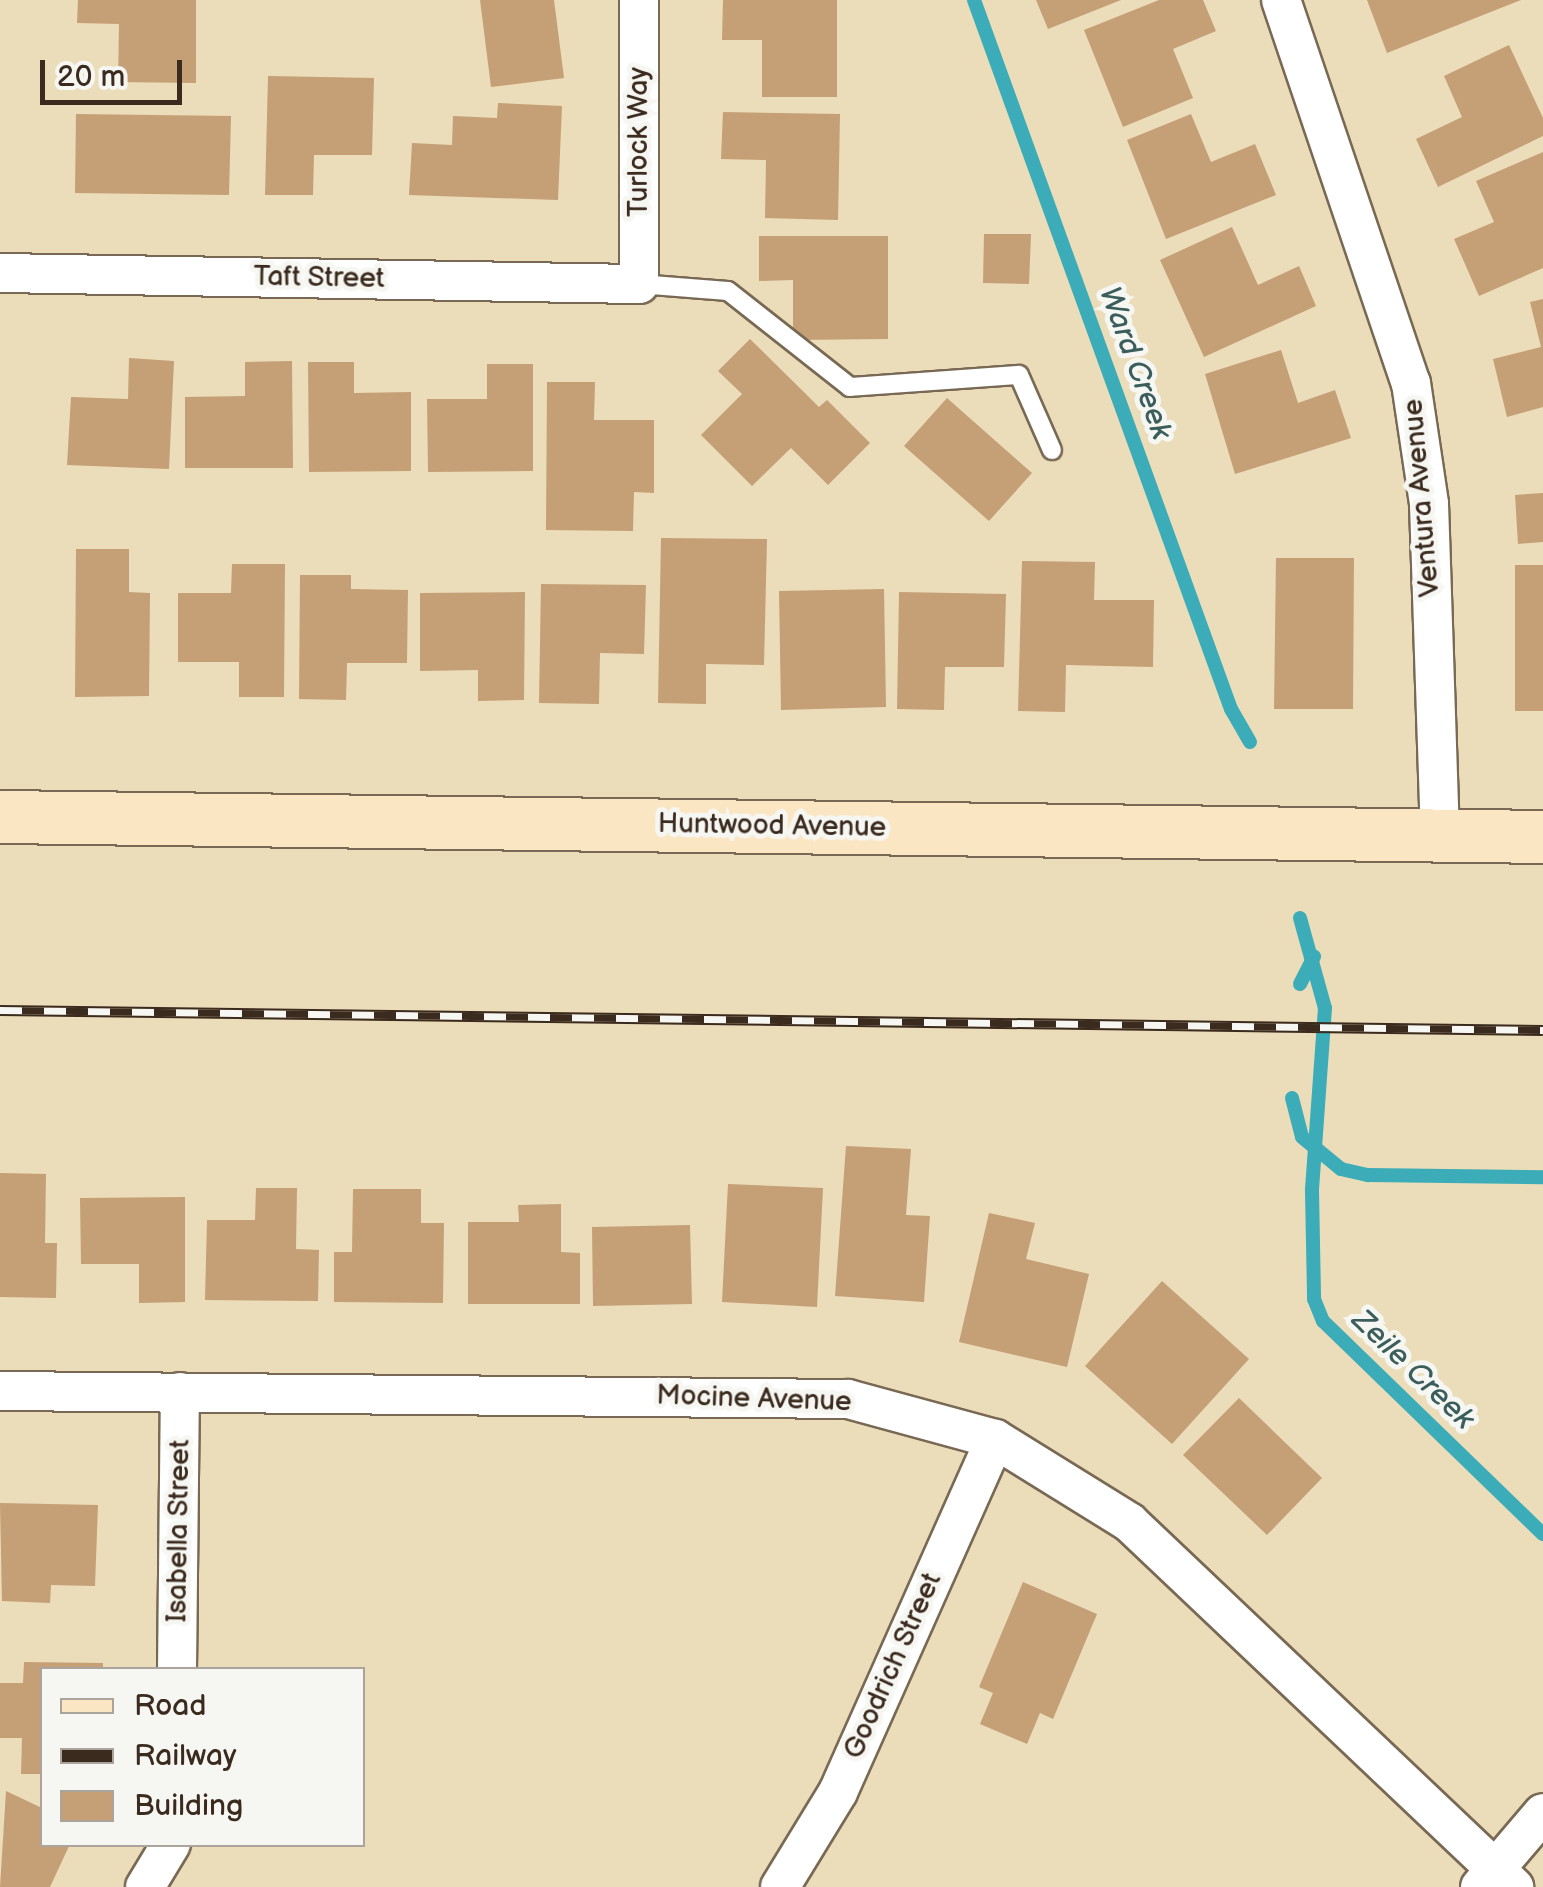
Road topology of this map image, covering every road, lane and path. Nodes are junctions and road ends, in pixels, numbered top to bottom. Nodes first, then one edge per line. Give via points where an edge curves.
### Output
1 (639, 0) edge
2 (1282, 0) edge
3 (0, 274) edge
4 (639, 284) junction
5 (1052, 450) dead end
6 (0, 816) edge
7 (1440, 836) junction
8 (1543, 837) edge
9 (0, 1391) edge
10 (180, 1392) junction
11 (995, 1439) junction
12 (177, 1667) edge
13 (1543, 1813) edge
14 (170, 1847) edge
15 (1497, 1881) edge
16 (145, 1887) edge
17 (780, 1887) edge

1 - 4 street, Turlock Way
2 - 7 street, Ventura Avenue via 1411,383 1429,504
3 - 4 street, Taft Street
4 - 5 lane via 728,291 850,386 1019,375
6 - 7 street, Huntwood Avenue
7 - 8 street, Huntwood Avenue
9 - 10 street, Mocine Avenue
10 - 11 street, Mocine Avenue via 848,1398
10 - 12 street, Isabella Street
11 - 15 street, Mocine Avenue via 1129,1522
11 - 17 street, Goodrich Street via 838,1792
13 - 15 street
14 - 16 street

